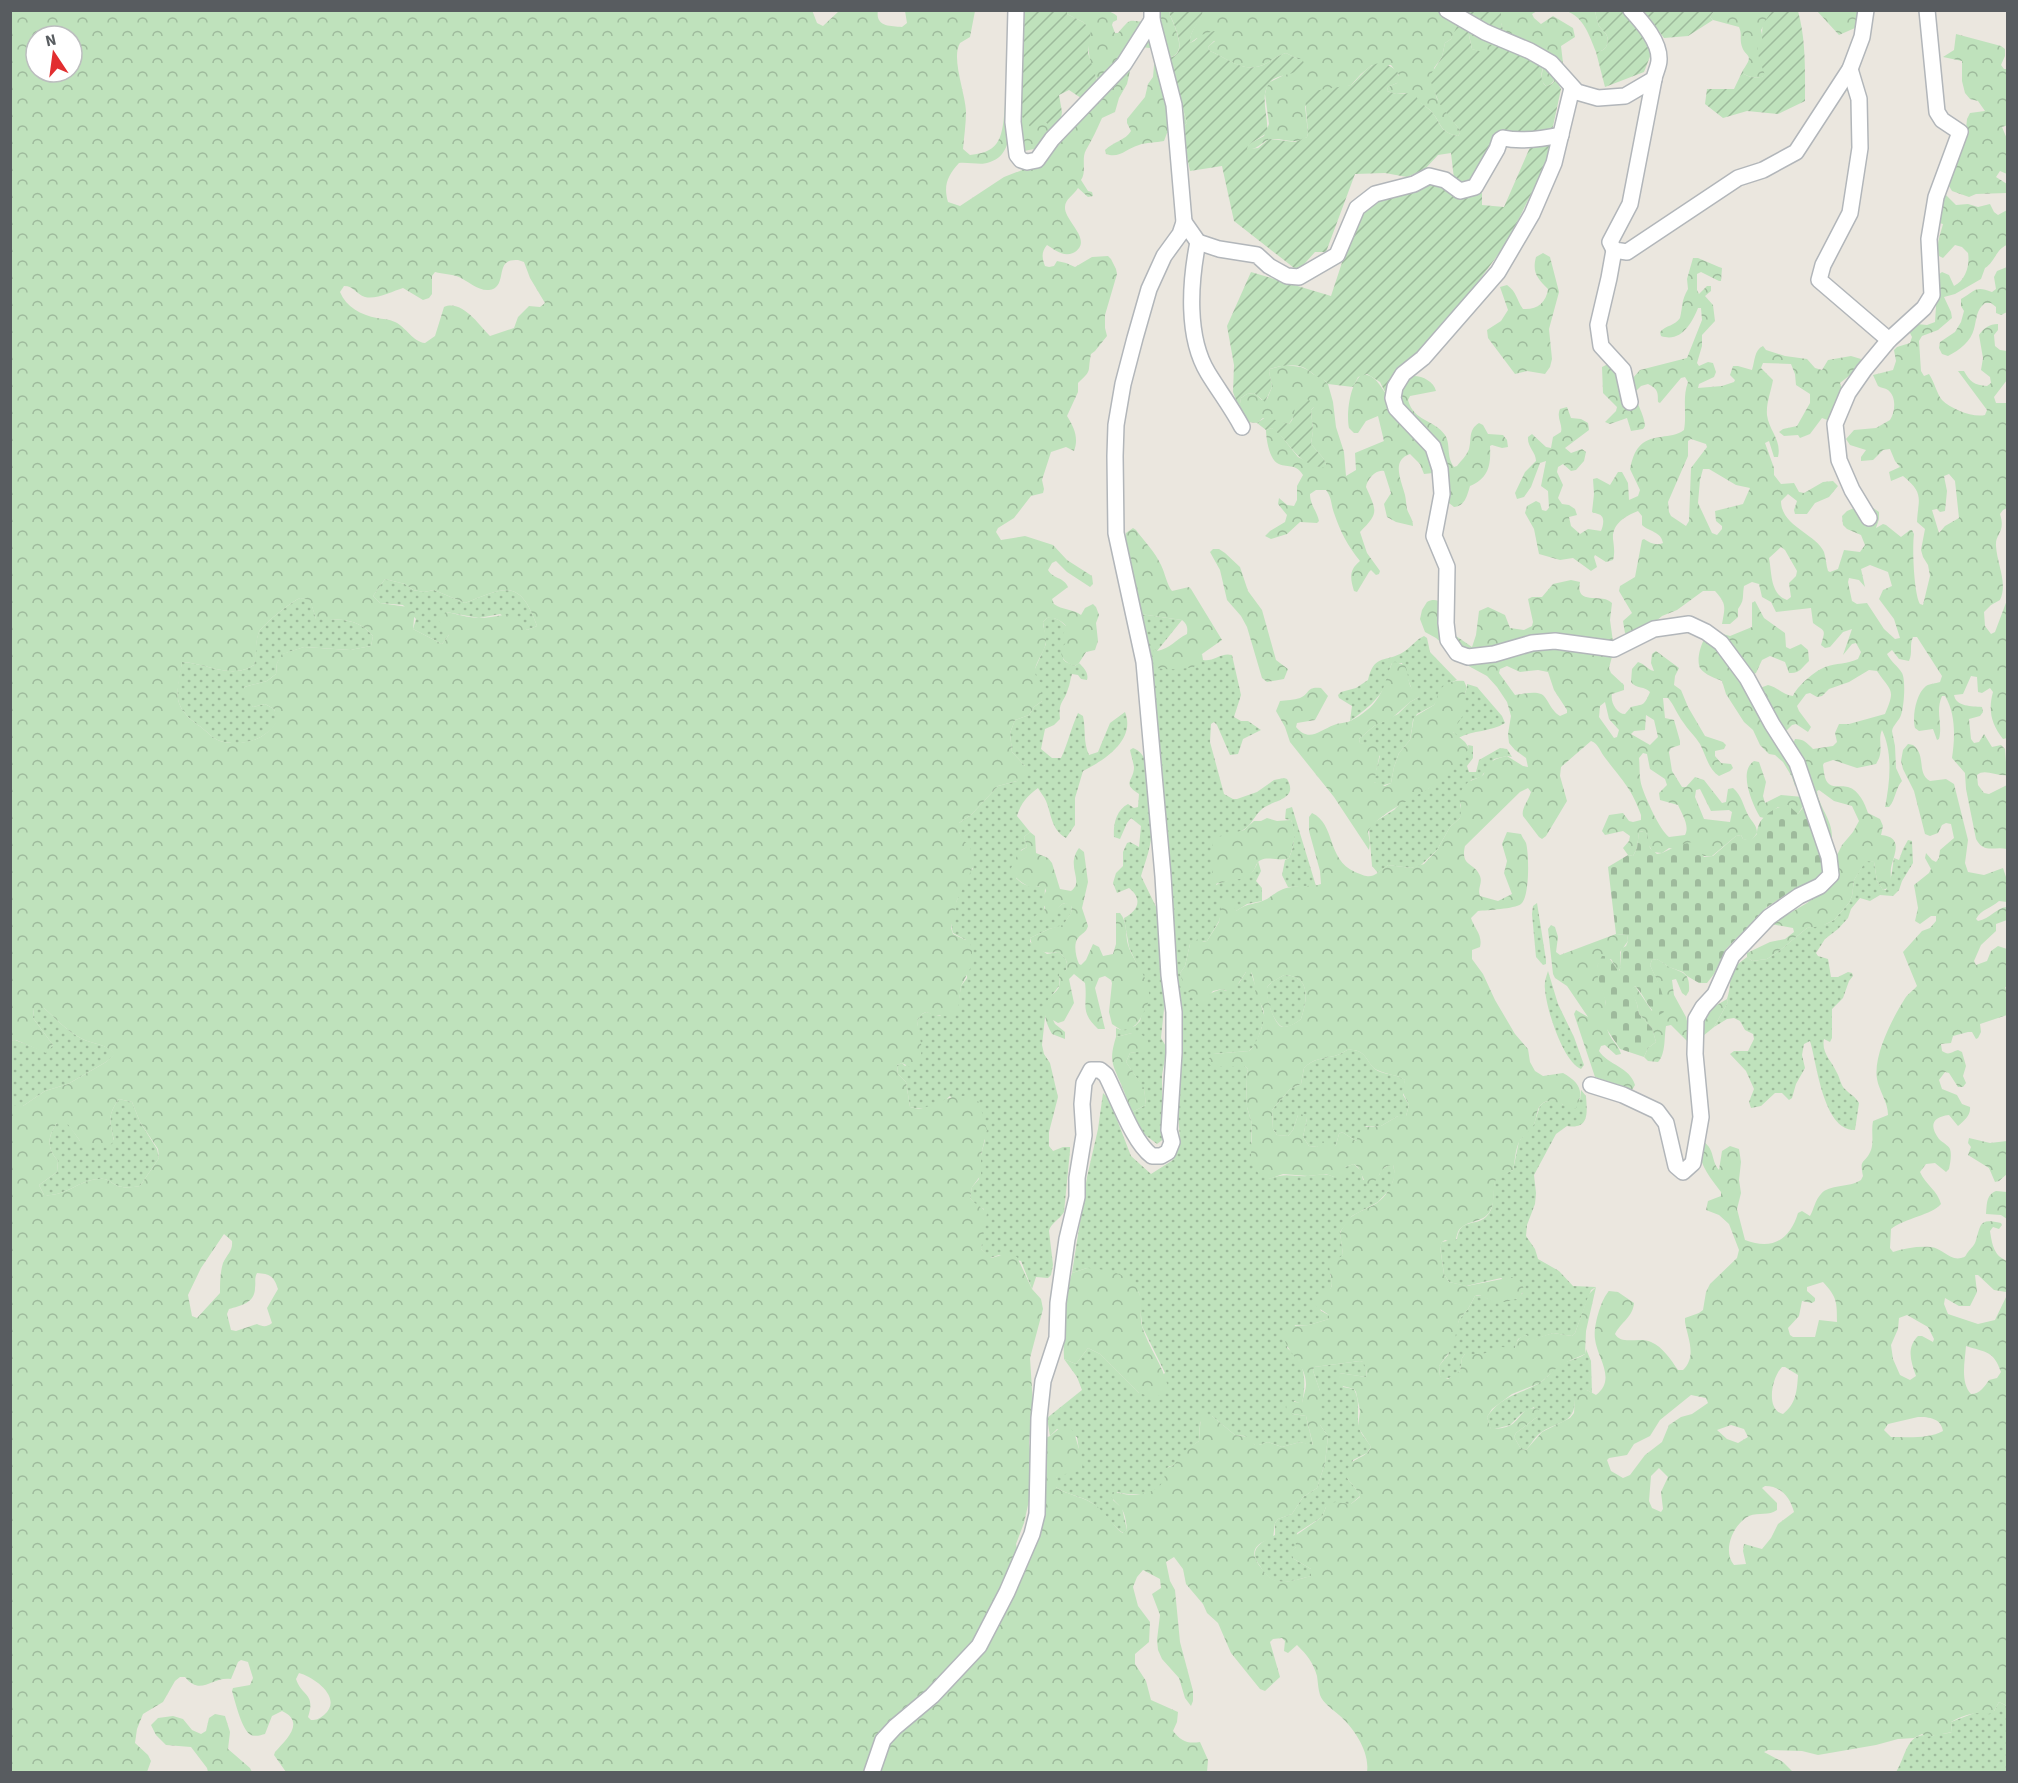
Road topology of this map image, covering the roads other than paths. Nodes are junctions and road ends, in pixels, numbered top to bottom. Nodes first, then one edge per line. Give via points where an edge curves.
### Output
1 (1016, 10) edge
2 (1447, 10) edge
3 (1631, 10) edge
4 (1866, 10) edge
5 (1927, 10) edge
6 (1152, 15) edge
7 (1850, 69) junction
8 (1654, 79) junction
9 (1572, 88) junction
10 (1561, 135) junction
11 (1184, 222) junction
12 (1198, 242) junction
13 (1614, 250) junction
14 (1889, 340) junction
15 (1630, 402) dead end
16 (1242, 427) dead end
17 (1869, 518) dead end
18 (1591, 1085) dead end
19 (872, 1773) edge

1 - 6 street via 1013,122 1017,154 1027,162 1037,160 1124,64
2 - 9 street via 1551,63
3 - 8 street via 1649,29 1655,45 1659,59
4 - 7 street via 1862,37
5 - 14 street via 1937,112 1960,132 1936,197 1929,239 1932,295 1924,308
6 - 11 street via 1174,105
7 - 13 street via 1797,152 1738,178 1627,252
7 - 14 street via 1859,99 1860,148 1850,213 1819,280
8 - 9 street via 1625,96 1598,98
8 - 13 street via 1630,204 1610,242
9 - 10 street
10 - 12 street via 1532,140 1503,138 1474,187 1460,190 1429,176 1375,194 1357,208 1337,255 1299,278 1287,276 1257,255
10 - 18 street via 1542,194 1498,272 1395,387 1396,408 1433,447 1440,469 1442,494 1434,536 1447,567 1448,640 1457,653 1468,657 1555,641 1614,649 1654,628 1689,624 1706,632 1721,643 1748,678 1797,763 1829,857 1831,874 1820,886 1769,917 1732,956 1715,994 1696,1019 1701,1118 1693,1162 1683,1172 1676,1166 1666,1123 1657,1111
11 - 12 street
11 - 19 street via 1149,289 1123,384 1115,456 1116,533 1144,662 1164,876 1174,1012 1169,1130 1172,1142 1168,1152 1161,1156 1143,1150 1106,1075 1091,1070 1084,1083 1084,1135 1056,1338 1043,1381 1037,1514 1032,1534 979,1646 884,1740
12 - 16 street via 1192,270 1192,314 1198,353
13 - 15 street via 1598,325 1600,345 1623,370
14 - 17 street via 1848,393 1835,424 1839,460

